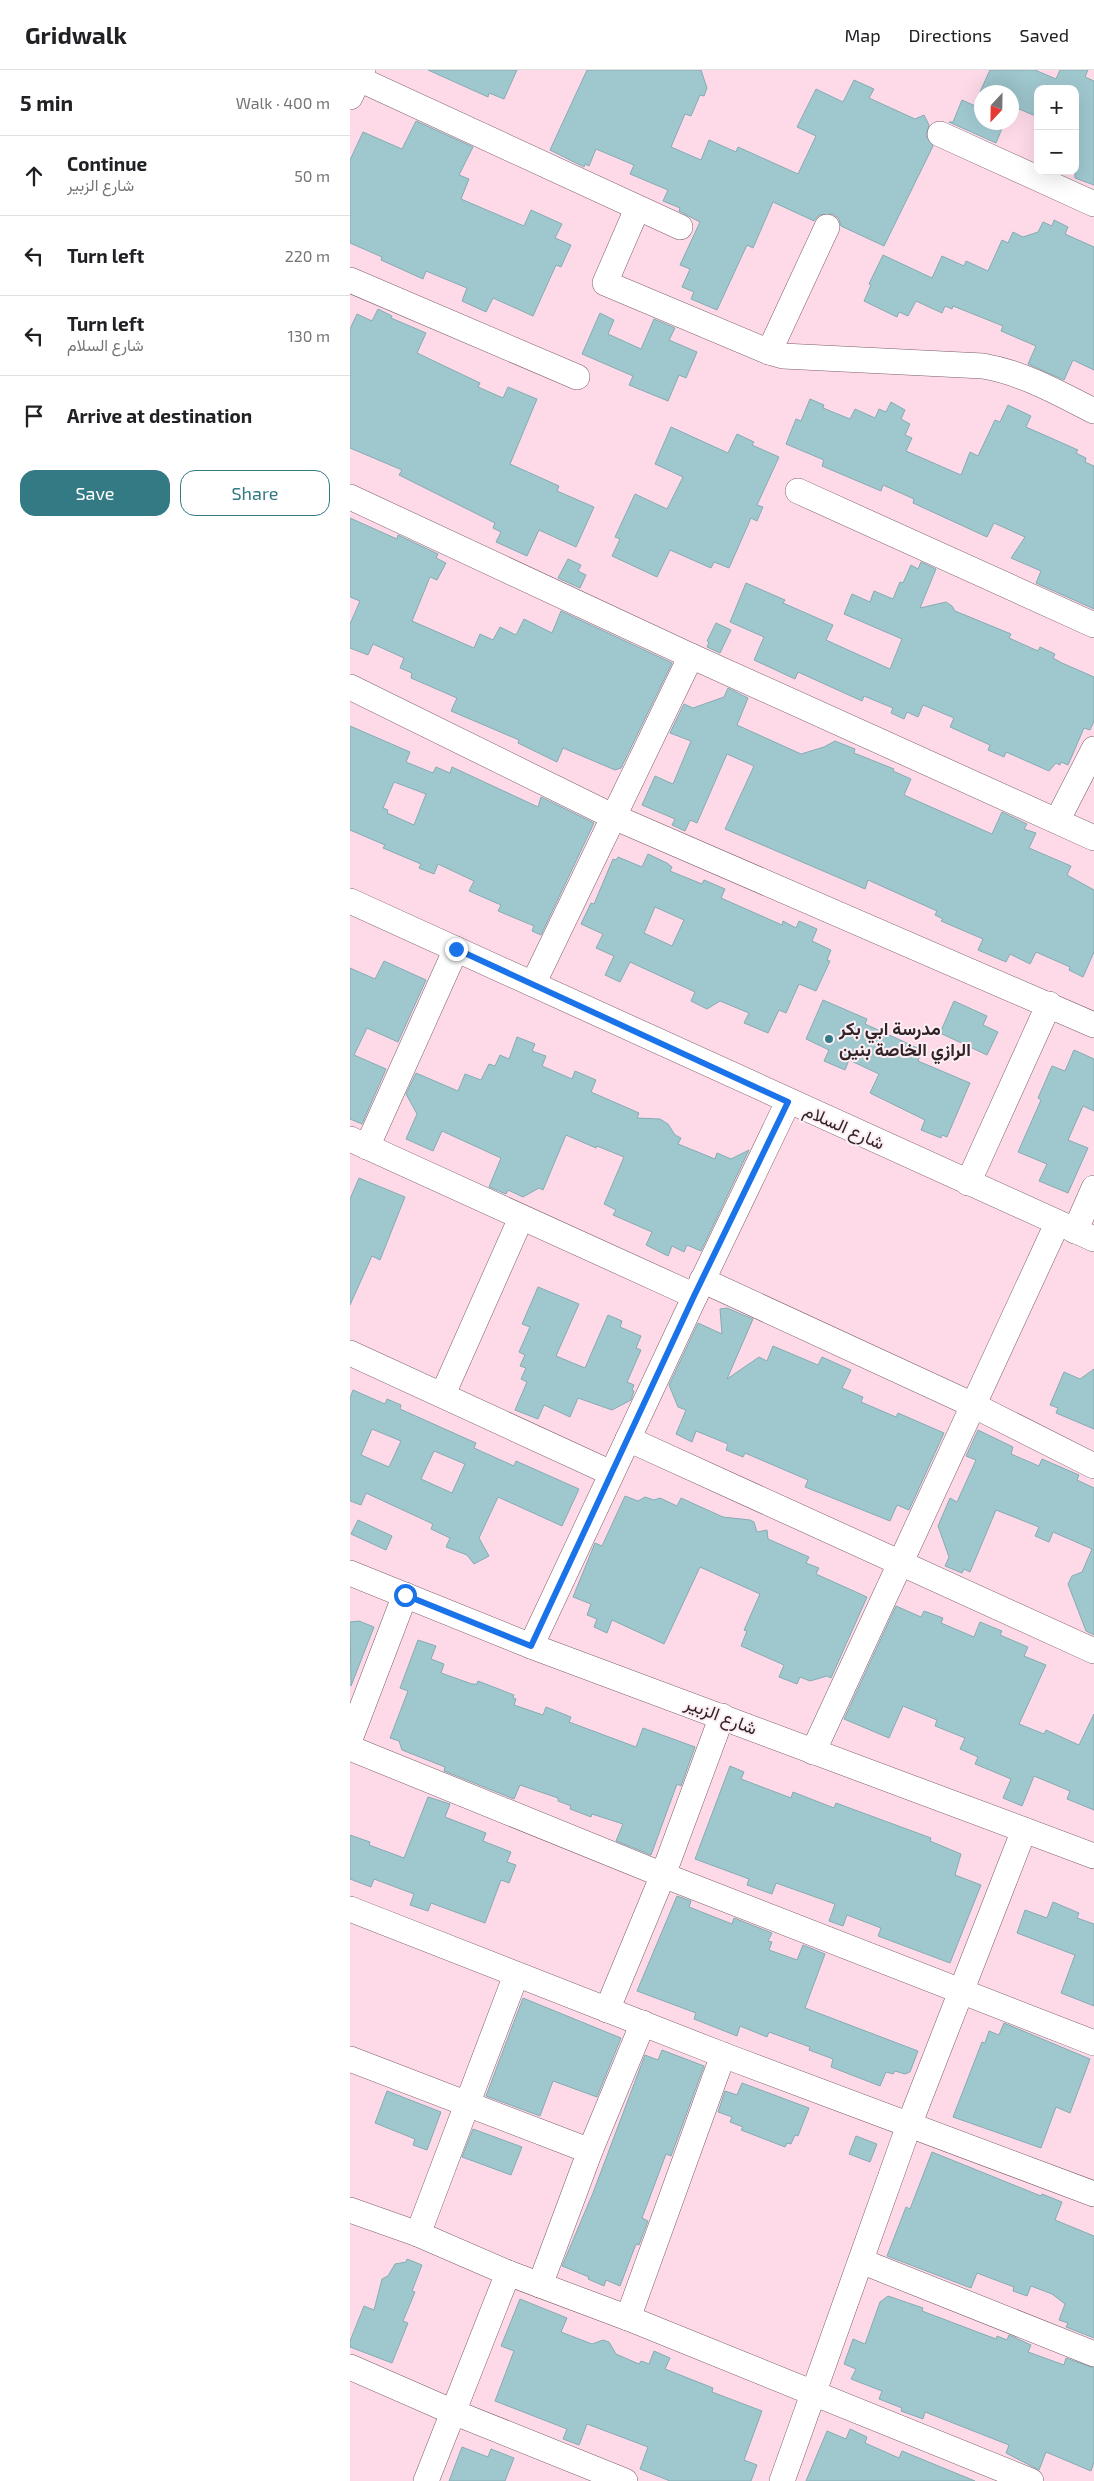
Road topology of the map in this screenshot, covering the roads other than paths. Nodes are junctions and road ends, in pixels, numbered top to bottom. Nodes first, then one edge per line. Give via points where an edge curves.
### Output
1 (357, 82) edge
2 (940, 134) dead end
3 (1094, 204) edge
4 (637, 209) junction
5 (680, 227) dead end
6 (827, 228) dead end
7 (350, 280) edge
8 (769, 352) junction
9 (577, 377) dead end
10 (1094, 411) edge
11 (798, 491) dead end
12 (350, 497) edge
13 (1094, 625) edge
14 (692, 656) junction
15 (350, 687) edge
16 (1094, 749) edge
17 (614, 817) junction
18 (1057, 821) junction
19 (1094, 838) edge
20 (350, 901) edge
21 (456, 949) junction
22 (533, 984) junction
23 (1049, 1004) junction
24 (1094, 1025) edge
25 (788, 1102) junction
26 (359, 1143) edge
27 (968, 1183) junction
28 (1094, 1188) edge
29 (521, 1218) junction
30 (1075, 1231) edge
31 (698, 1288) junction
32 (350, 1353) edge
33 (443, 1394) junction
34 (973, 1405) junction
35 (628, 1439) junction
36 (1094, 1466) edge
37 (611, 1473) junction
38 (900, 1562) junction
39 (350, 1573) edge
40 (405, 1595) junction
41 (531, 1646) junction
42 (1094, 1651) edge
43 (722, 1716) junction
44 (350, 1739) edge
45 (350, 1748) edge
46 (813, 1752) junction
47 (1024, 1830) junction
48 (1094, 1856) edge
49 (662, 1875) junction
50 (350, 1909) edge
51 (516, 1975) junction
52 (960, 1990) junction
53 (606, 2010) junction
54 (643, 2023) junction
55 (1094, 2043) edge
56 (724, 2055) junction
57 (350, 2060) edge
58 (468, 2105) junction
59 (909, 2124) junction
60 (590, 2150) junction
61 (1094, 2194) edge
62 (350, 2210) edge
63 (418, 2234) junction
64 (861, 2261) junction
65 (508, 2274) junction
66 (540, 2285) junction
67 (628, 2318) junction
68 (1094, 2354) edge
69 (350, 2367) edge
70 (814, 2392) junction
71 (453, 2412) junction
72 (426, 2481) edge
73 (624, 2481) edge
74 (782, 2481) edge
75 (1031, 2481) edge

1 - 4 street
2 - 3 street
4 - 5 street
4 - 8 street via 605,283
6 - 8 street
7 - 9 street
8 - 10 street via 783,356 983,366 1024,376
11 - 13 street
12 - 14 street
14 - 17 street
14 - 18 street
15 - 17 street
16 - 18 street
17 - 22 street
17 - 23 street
18 - 19 street
20 - 21 street, شارع السلام
21 - 22 street, شارع السلام
21 - 26 street
22 - 25 street, شارع السلام
23 - 24 street
23 - 27 street
25 - 27 street, شارع السلام
25 - 31 street
26 - 29 street
27 - 30 street, شارع السلام
28 - 30 street
29 - 31 street
29 - 33 street
30 - 34 street
31 - 34 street
31 - 35 street
32 - 33 street
33 - 37 street
34 - 36 street
34 - 38 street
35 - 37 street
35 - 38 street
37 - 41 street
38 - 42 street
38 - 46 street
39 - 40 street, شارع الزبير
40 - 41 street, شارع الزبير
40 - 44 street
41 - 43 street, شارع الزبير
43 - 46 street, شارع الزبير
43 - 49 street
45 - 49 street
46 - 47 street, شارع الزبير
47 - 48 street, شارع الزبير
47 - 52 street
49 - 52 street
49 - 53 street
50 - 51 street
51 - 53 street
51 - 58 street
52 - 55 street
52 - 59 street
53 - 54 street
54 - 56 street
54 - 60 street
56 - 59 street
56 - 67 street
57 - 58 street
58 - 60 street
58 - 63 street
59 - 61 street
59 - 64 street
60 - 66 street
62 - 63 street
63 - 65 street
64 - 68 street
64 - 70 street
65 - 66 street
65 - 71 street
66 - 67 street
67 - 70 street
69 - 71 street
70 - 74 street
70 - 75 street
71 - 72 street
71 - 73 street

